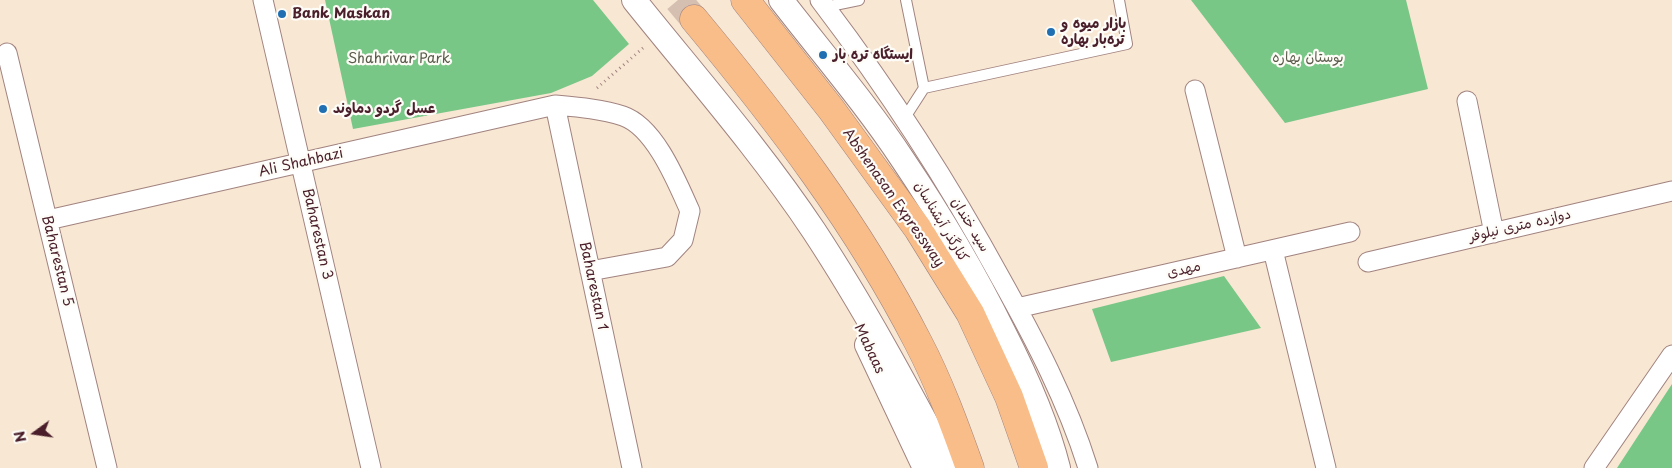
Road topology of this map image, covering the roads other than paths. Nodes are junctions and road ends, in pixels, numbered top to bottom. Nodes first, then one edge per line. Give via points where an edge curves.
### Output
1 (263, 0) edge
2 (634, 0) edge
3 (745, 0) edge
4 (781, 0) edge
5 (859, 0) edge
6 (906, 0) edge
7 (1119, 0) edge
8 (822, 3) edge
9 (694, 19) tunnel mouth
10 (7, 53) dead end
11 (924, 88) junction
12 (1195, 90) dead end
13 (1467, 102) dead end
14 (555, 105) junction
15 (904, 119) junction
16 (301, 163) junction
17 (1672, 191) edge
18 (48, 220) junction
19 (813, 230) junction
20 (1350, 232) dead end
21 (1494, 232) junction
22 (1273, 250) junction
23 (1237, 258) junction
24 (1368, 262) dead end
25 (590, 271) junction
26 (1017, 308) junction
27 (1672, 355) edge
28 (107, 468) edge
29 (371, 468) edge
30 (632, 468) edge
31 (925, 468) edge
32 (950, 468) edge
33 (970, 468) edge
34 (1034, 468) edge
35 (1058, 468) edge
36 (1088, 468) edge
37 (1326, 468) edge
38 (1594, 468) edge

1 - 16 street, Baharestan 3
2 - 19 street via 756,151
3 - 34 highway, Abshenasan Expressway via 906,213 970,313 1009,397
4 - 35 street, کنارگذر آبشناسان via 903,159 947,230 1025,374
5 - 8 lane
6 - 11 lane
7 - 11 lane via 1127,44
8 - 15 street, سید خندان
9 - 33 highway via 766,106 875,264 919,343
10 - 18 street, Baharestan 5
11 - 15 lane
12 - 23 street
13 - 21 street
14 - 16 street, Ali Shahbazi
14 - 25 street, Baharestan 1
14 - 25 street, Ali Shahbazi via 625,116 652,138 690,211 683,240 667,257
15 - 26 street, سید خندان via 974,230
16 - 18 street, Ali Shahbazi
16 - 29 street, Baharestan 3
17 - 21 street, دوازده متری نیلوفر
18 - 28 street, Baharestan 5
19 - 31 street, Mabaas
19 - 32 street via 883,341
20 - 22 street, مهدی
21 - 24 street, دوازده متری نیلوفر
22 - 23 street, مهدی
22 - 37 street
23 - 26 street, مهدی
25 - 30 street, Baharestan 1
26 - 36 street, سید خندان via 1054,380
27 - 38 street

